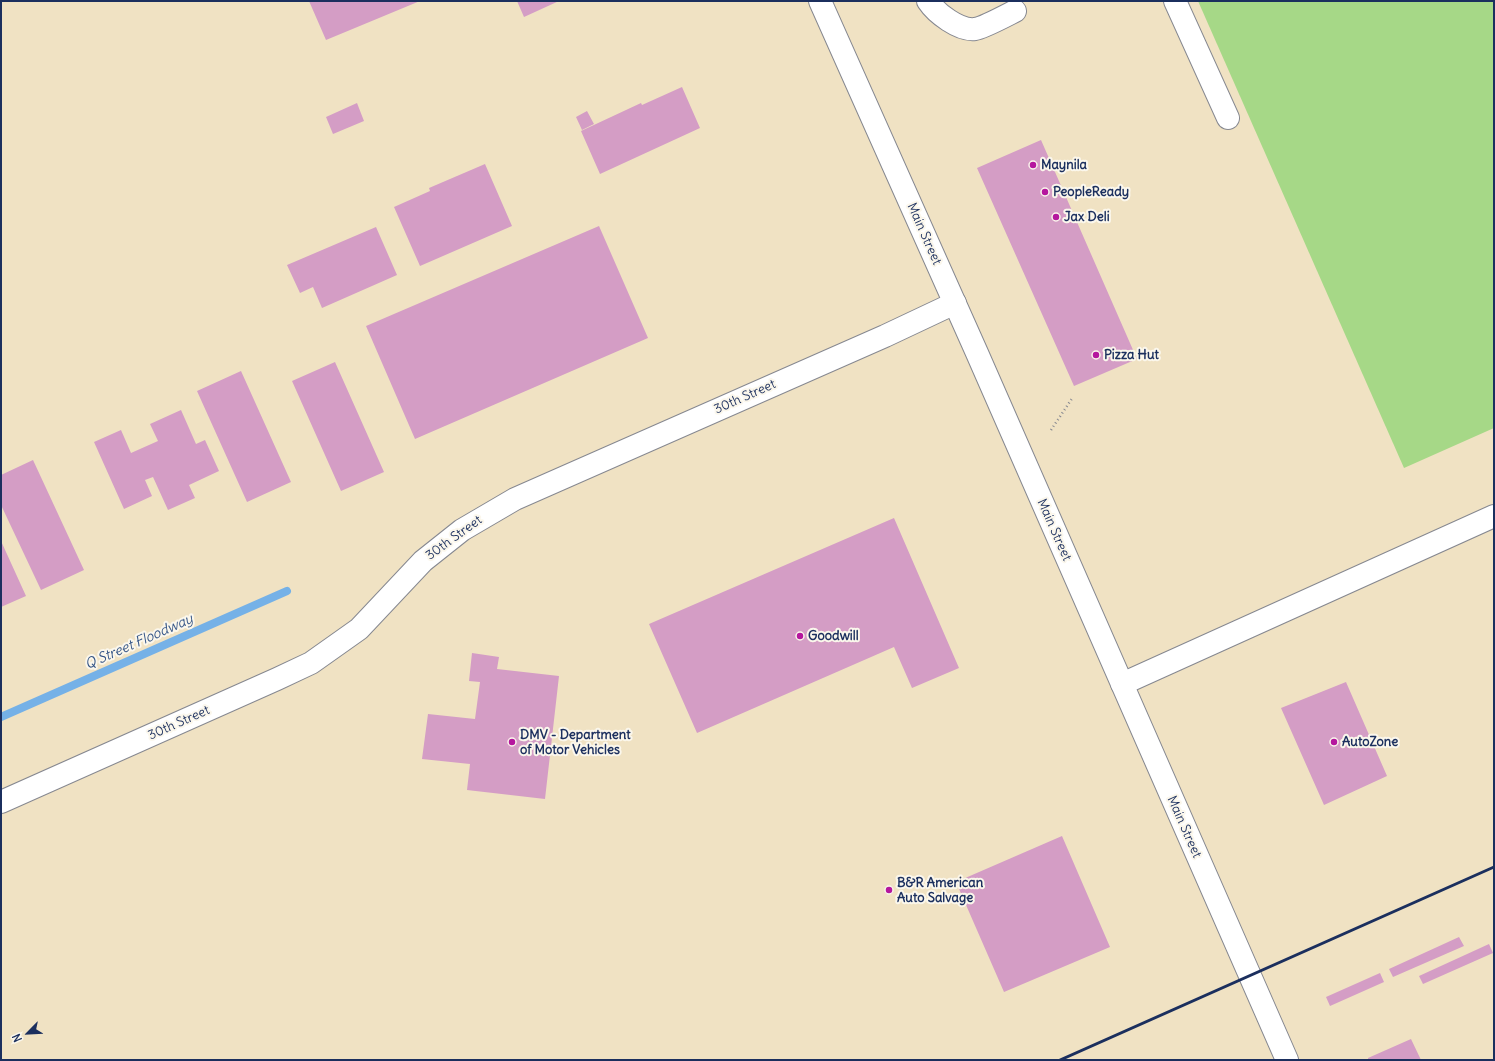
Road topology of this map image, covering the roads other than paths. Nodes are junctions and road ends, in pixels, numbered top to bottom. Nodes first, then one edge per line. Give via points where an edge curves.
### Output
1 (820, 1) edge
2 (1175, 1) edge
3 (933, 4) edge
4 (1015, 11) dead end
5 (1228, 118) dead end
6 (955, 303) junction
7 (1494, 516) edge
8 (1122, 684) junction
9 (1, 802) edge
10 (1287, 1060) edge

1 - 6 main road, Main Street
2 - 5 main road
3 - 4 main road via 948,20 962,27 975,29
6 - 8 main road, Main Street
6 - 9 main road, 30th Street via 515,498 462,530 423,561 359,629 310,663
7 - 8 main road
8 - 10 main road, Main Street

